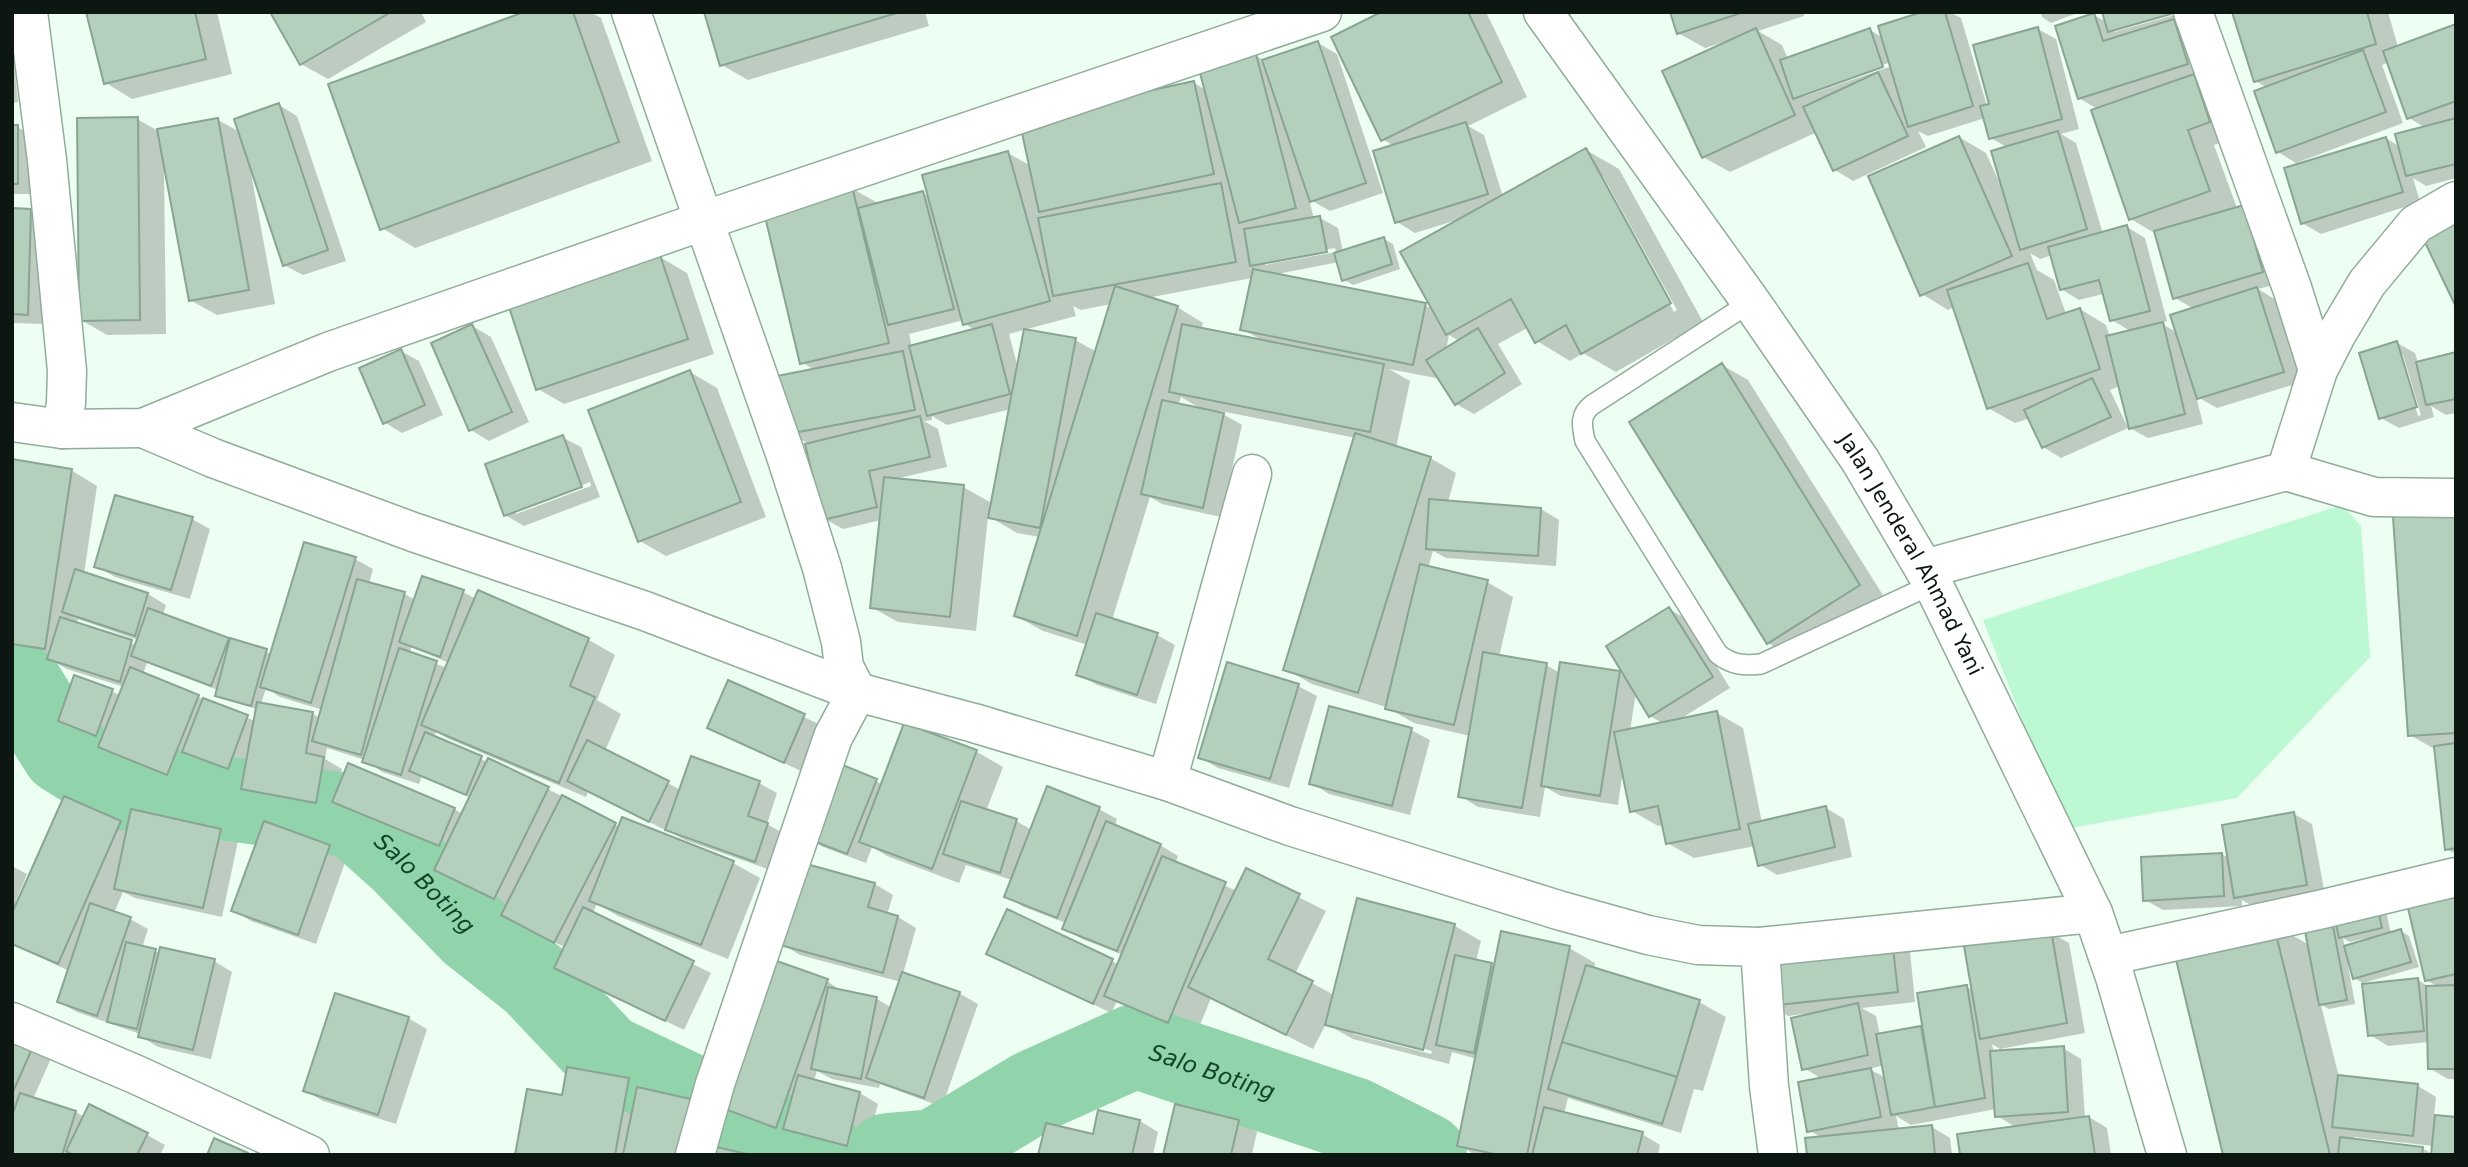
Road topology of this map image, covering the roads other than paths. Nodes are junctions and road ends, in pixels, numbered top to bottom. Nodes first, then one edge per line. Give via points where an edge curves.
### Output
1 (28, 12) edge
2 (631, 12) edge
3 (1322, 12) edge
4 (1543, 12) edge
5 (2193, 12) edge
6 (2456, 201) edge
7 (703, 221) junction
8 (1751, 302) junction
9 (2318, 370) junction
10 (12, 422) edge
11 (143, 428) junction
12 (62, 429) junction
13 (2286, 471) junction
14 (1252, 474) dead end
15 (2456, 498) edge
16 (1929, 576) junction
17 (857, 692) junction
18 (1167, 781) junction
19 (2456, 877) edge
20 (2093, 913) junction
21 (1760, 947) junction
22 (2108, 956) junction
23 (12, 1022) edge
24 (696, 1150) edge
25 (310, 1155) edge
26 (1777, 1155) edge
27 (2167, 1155) edge

1 - 12 street via 66,371
2 - 7 street
3 - 7 street
4 - 8 street, Jalan Jenderal Ahmad Yani
5 - 9 street
6 - 9 street via 2416,224 2367,283
7 - 11 street via 328,352
7 - 17 street via 786,456 822,568 845,667
8 - 16 street, Jalan Jenderal Ahmad Yani via 1860,460
8 - 16 lane via 1592,405 1581,422 1585,440 1718,654 1744,666 1761,664
9 - 13 street
10 - 12 street
11 - 12 street
11 - 17 street via 400,528 645,611
13 - 15 street via 2374,497
13 - 16 street
14 - 18 street
16 - 20 street, Jalan Jenderal Ahmad Yani
17 - 18 street
17 - 24 street via 833,737
18 - 21 street via 1290,826 1558,910 1698,945
19 - 22 street
20 - 21 street
20 - 22 street, Jalan Jenderal Ahmad Yani
21 - 26 street
22 - 27 street, Jalan Jenderal Ahmad Yani
23 - 25 street

